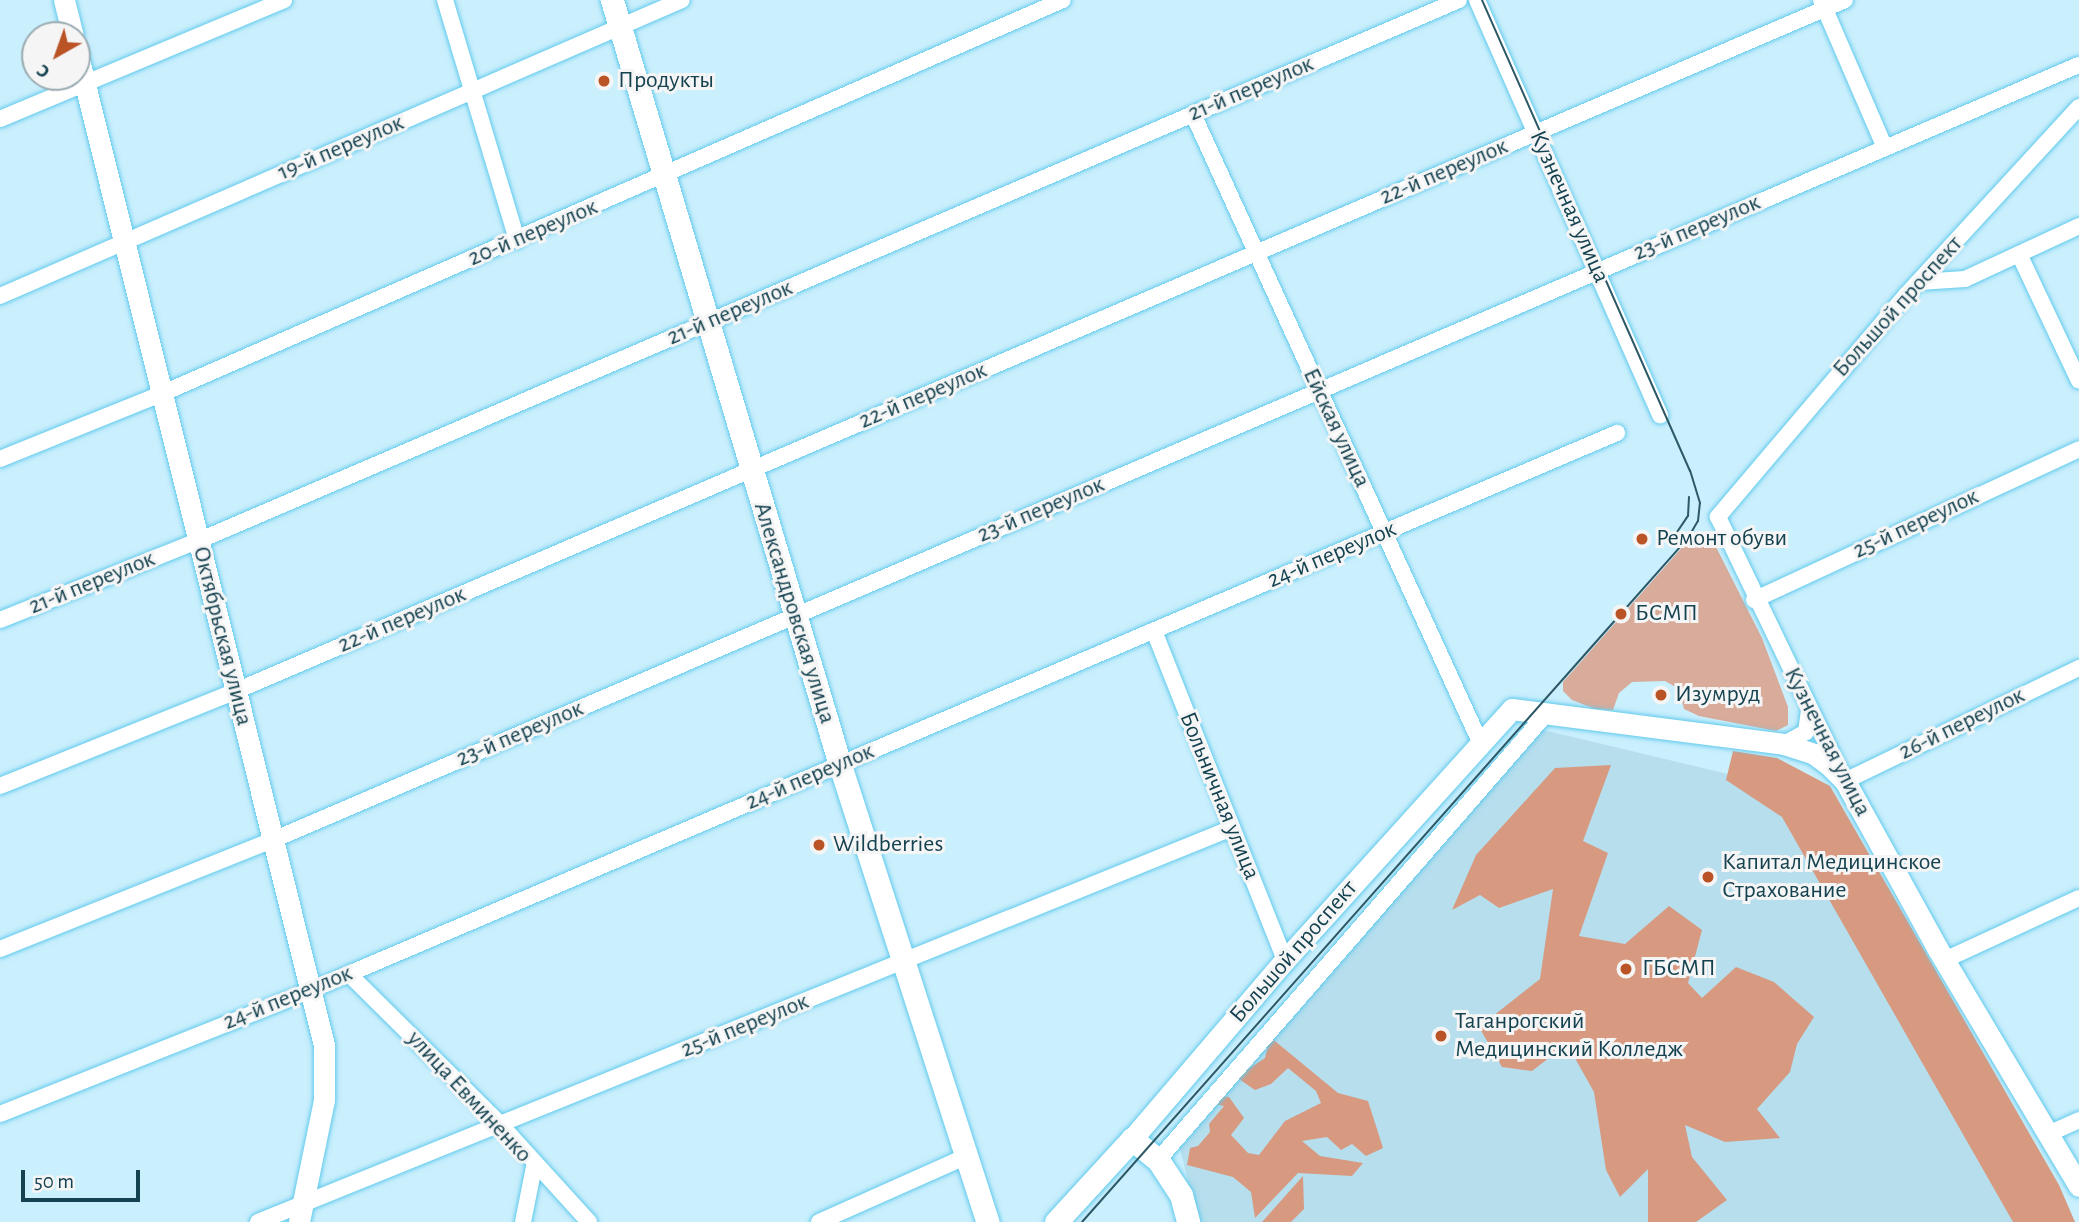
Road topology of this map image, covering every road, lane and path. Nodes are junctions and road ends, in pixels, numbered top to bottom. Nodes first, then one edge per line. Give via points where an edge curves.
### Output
1 (64, 0) edge
2 (284, 0) edge
3 (445, 0) edge
4 (612, 0) edge
5 (682, 0) edge
6 (1063, 0) edge
7 (1459, 0) edge
8 (1477, 0) edge
9 (1844, 0) edge
10 (1823, 4) edge
11 (69, 21) edge
12 (620, 27) junction
13 (2079, 65) edge
14 (91, 80) edge
15 (66, 91) edge
16 (87, 91) edge
17 (472, 91) junction
18 (2079, 107) edge
19 (1193, 114) junction
20 (0, 119) edge
21 (1536, 133) junction
22 (1885, 148) junction
23 (665, 176) junction
24 (2079, 226) edge
25 (517, 240) junction
26 (124, 242) junction
27 (1256, 253) junction
28 (2019, 254) junction
29 (1597, 271) junction
30 (1919, 282) junction
31 (0, 296) edge
32 (707, 323) junction
33 (2079, 381) edge
34 (1319, 391) junction
35 (161, 394) junction
36 (1660, 415) dead end
37 (1617, 433) dead end
38 (2079, 449) edge
39 (0, 458) edge
40 (751, 470) junction
41 (1721, 509) joint
42 (1384, 533) junction
43 (198, 541) junction
44 (1754, 600) junction
45 (794, 616) junction
46 (0, 620) edge
47 (1154, 631) junction
48 (2079, 668) edge
49 (236, 691) junction
50 (1810, 707) junction
51 (1546, 714) junction
52 (1480, 742) junction
53 (1784, 744) junction
54 (840, 765) junction
55 (1845, 781) junction
56 (0, 786) edge
57 (1232, 828) junction
58 (273, 839) junction
59 (2079, 898) edge
60 (0, 949) edge
61 (1947, 959) junction
62 (1285, 960) junction
63 (903, 962) junction
64 (349, 974) junction
65 (311, 990) junction
66 (0, 1114) edge
67 (2079, 1120) edge
68 (501, 1125) junction
69 (2048, 1133) junction
70 (1132, 1139) junction
71 (965, 1157) junction
72 (1158, 1160) junction
73 (534, 1167) junction
74 (2079, 1186) edge
75 (301, 1214) edge
76 (258, 1222) edge
77 (523, 1222) edge
78 (589, 1222) edge
79 (819, 1222) edge
80 (988, 1222) edge
81 (1056, 1222) edge
82 (1188, 1222) edge

1 - 11 street
2 - 14 street
3 - 17 street
4 - 12 main road, Александровская улица
5 - 12 street, 19-й переулок
6 - 23 street, 20-й переулок
7 - 19 street, 21-й переулок
8 - 21 street, Кузнечная улица
9 - 10 street, 22-й переулок
10 - 21 street, 22-й переулок
10 - 22 street
12 - 17 street, 19-й переулок
12 - 23 main road, Александровская улица
13 - 22 street, 23-й переулок
15 - 20 street
16 - 26 street, Октябрьская улица
17 - 25 street
17 - 26 street, 19-й переулок
18 - 30 street, Большой проспект
19 - 27 street, Ейская улица
19 - 32 street, 21-й переулок
21 - 27 street, 22-й переулок
21 - 29 street, Кузнечная улица
22 - 29 street, 23-й переулок
23 - 25 street, 20-й переулок
23 - 32 main road, Александровская улица
24 - 28 street
25 - 35 street, 20-й переулок
26 - 31 street, 19-й переулок
26 - 35 street, Октябрьская улица
27 - 34 street, Ейская улица
27 - 40 street, 22-й переулок
28 - 30 street via 1965,279
28 - 33 street
29 - 34 street, 23-й переулок
29 - 36 street, Кузнечная улица
30 - 41 street, Большой проспект
32 - 40 main road, Александровская улица
32 - 43 street, 21-й переулок
34 - 42 street, Ейская улица
34 - 45 street, 23-й переулок
35 - 39 street, 20-й переулок
35 - 43 street, Октябрьская улица
37 - 42 street, 24-й переулок
38 - 44 street, 25-й переулок
40 - 45 main road, Александровская улица
40 - 49 street, 22-й переулок
41 - 44 street, Кузнечная улица via 1720,528
42 - 47 street, 24-й переулок
42 - 52 street, Ейская улица
43 - 46 street, 21-й переулок
43 - 49 street, Октябрьская улица
44 - 50 street, Кузнечная улица
45 - 54 main road, Александровская улица
45 - 58 street, 23-й переулок
47 - 54 street, 24-й переулок
47 - 57 street, Больничная улица
48 - 55 street, 26-й переулок
49 - 56 street, 22-й переулок
49 - 58 street, Октябрьская улица
50 - 53 street via 1806,732
50 - 55 street, Кузнечная улица
51 - 52 street, Большой проспект via 1512,709
51 - 53 street, Большой проспект
51 - 72 street, Большой проспект
52 - 62 street, Большой проспект
53 - 55 street, Большой проспект via 1814,754
54 - 63 main road, Александровская улица
54 - 64 street, 24-й переулок
55 - 61 street, Кузнечная улица
57 - 62 street, Больничная улица
57 - 63 street, 25-й переулок
58 - 60 street, 23-й переулок
58 - 65 street, Октябрьская улица
59 - 61 street
61 - 69 street, Кузнечная улица
62 - 70 street, Большой проспект
63 - 68 street, 25-й переулок
63 - 71 main road, Александровская улица
64 - 65 street, 24-й переулок
64 - 68 street, улица Евминенко
65 - 66 street, 24-й переулок
65 - 75 street, Октябрьская улица via 327,1072
67 - 69 street
68 - 73 street, улица Евминенко
68 - 75 street, 25-й переулок
69 - 74 street, Кузнечная улица
70 - 72 main road
70 - 81 main road, Большой проспект
71 - 79 street
71 - 80 main road, Александровская улица
72 - 82 main road via 1181,1195
73 - 77 street
73 - 78 street, улица Евминенко
75 - 76 street, 25-й переулок

